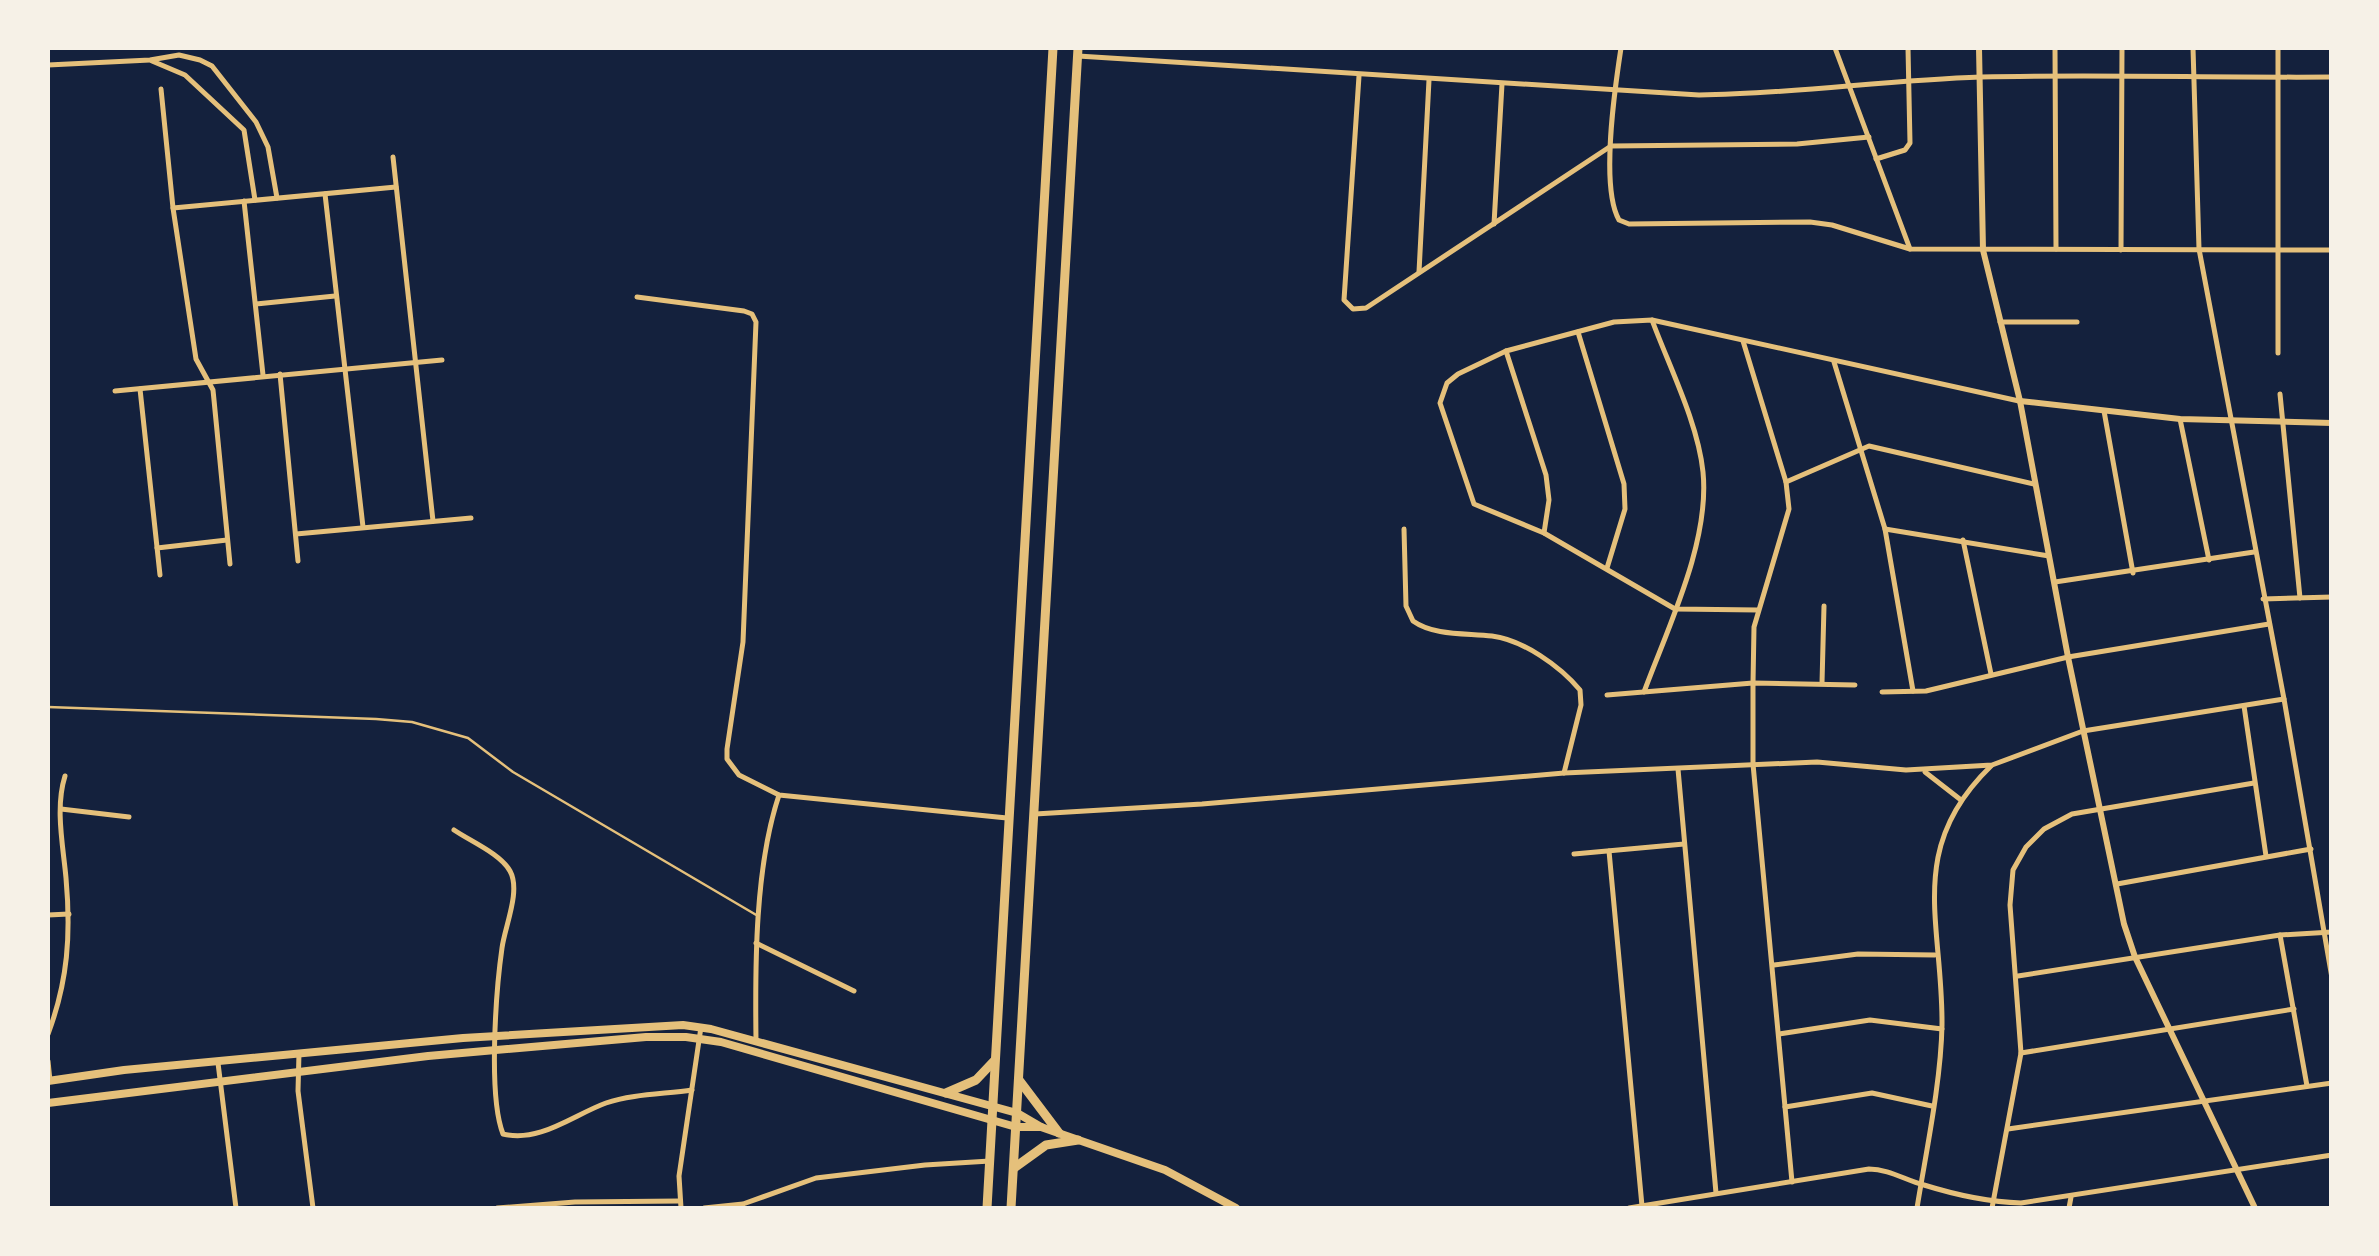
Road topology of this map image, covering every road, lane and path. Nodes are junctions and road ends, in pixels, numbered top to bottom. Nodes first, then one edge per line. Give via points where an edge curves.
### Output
1 (1054, 48) edge
2 (1620, 48) edge
3 (1834, 48) edge
4 (1908, 48) edge
5 (1979, 48) edge
6 (2055, 48) edge
7 (2122, 48) edge
8 (2193, 48) edge
9 (2278, 48) edge
10 (1078, 52) edge
11 (150, 60) junction
12 (48, 65) edge
13 (1359, 76) junction
14 (2055, 76) junction
15 (2193, 76) junction
16 (1979, 77) junction
17 (2123, 77) junction
18 (2332, 77) edge
19 (2279, 78) junction
20 (1429, 80) junction
21 (1909, 81) junction
22 (1502, 84) junction
23 (1850, 84) junction
24 (161, 89) dead end
25 (1614, 91) junction
26 (256, 122) junction
27 (244, 130) junction
28 (1048, 137) junction
29 (1869, 137) junction
30 (1073, 140) junction
31 (1611, 146) junction
32 (393, 157) dead end
33 (1876, 159) junction
34 (396, 187) junction
35 (326, 194) junction
36 (278, 198) junction
37 (255, 200) junction
38 (244, 201) junction
39 (172, 208) junction
40 (1494, 224) junction
41 (1910, 249) junction
42 (2199, 249) junction
43 (1983, 250) junction
44 (2056, 250) junction
45 (2121, 250) junction
46 (2280, 250) junction
47 (2332, 250) edge
48 (1419, 272) junction
49 (335, 296) junction
50 (637, 298) dead end
51 (256, 304) junction
52 (1652, 320) junction
53 (2000, 322) junction
54 (2077, 322) dead end
55 (1578, 332) junction
56 (1742, 341) junction
57 (1506, 351) junction
58 (2278, 353) dead end
59 (442, 360) dead end
60 (415, 362) junction
61 (1834, 362) junction
62 (346, 368) junction
63 (280, 374) junction
64 (263, 375) junction
65 (208, 382) junction
66 (140, 389) junction
67 (114, 390) dead end
68 (2280, 394) dead end
69 (2020, 401) junction
70 (2104, 411) junction
71 (2180, 419) junction
72 (2230, 422) junction
73 (2332, 423) edge
74 (2282, 424) junction
75 (1862, 446) junction
76 (1786, 482) junction
77 (2034, 484) junction
78 (471, 518) dead end
79 (432, 522) junction
80 (363, 527) junction
81 (1404, 529) dead end
82 (1885, 529) junction
83 (296, 534) junction
84 (1544, 534) junction
85 (227, 540) junction
86 (1963, 540) junction
87 (157, 548) junction
88 (2254, 552) junction
89 (2049, 556) junction
90 (2209, 560) junction
91 (298, 561) dead end
92 (230, 564) dead end
93 (1607, 568) junction
94 (2134, 573) junction
95 (160, 574) dead end
96 (2054, 582) junction
97 (2332, 597) edge
98 (2300, 598) junction
99 (2263, 599) junction
100 (1824, 606) dead end
101 (1675, 608) junction
102 (1758, 610) junction
103 (2270, 624) junction
104 (2068, 657) junction
105 (1991, 676) junction
106 (1753, 683) junction
107 (1822, 683) junction
108 (1855, 685) dead end
109 (1914, 691) junction
110 (1644, 692) junction
111 (1882, 692) dead end
112 (1607, 695) dead end
113 (2284, 700) junction
114 (48, 706) edge
115 (2244, 706) junction
116 (2084, 731) junction
117 (1754, 764) junction
118 (1992, 765) junction
119 (1678, 770) junction
120 (1922, 770) junction
121 (1564, 773) junction
122 (64, 776) dead end
123 (2254, 782) junction
124 (778, 795) junction
125 (1961, 800) junction
126 (2098, 807) junction
127 (61, 809) junction
128 (1036, 814) junction
129 (129, 817) dead end
130 (1010, 818) junction
131 (454, 830) dead end
132 (1684, 844) junction
133 (2311, 849) junction
134 (1609, 851) junction
135 (1574, 854) dead end
136 (2266, 857) junction
137 (2115, 884) junction
138 (68, 914) junction
139 (48, 915) edge
140 (759, 917) junction
141 (2322, 931) junction
142 (2332, 932) edge
143 (2280, 935) junction
144 (756, 943) junction
145 (1936, 955) junction
146 (2135, 956) junction
147 (1773, 965) junction
148 (2017, 976) junction
149 (2332, 978) edge
150 (854, 991) dead end
151 (2294, 1009) junction
152 (701, 1027) junction
153 (1942, 1029) junction
154 (2171, 1030) junction
155 (48, 1034) edge
156 (1779, 1034) junction
157 (496, 1036) junction
158 (699, 1038) junction
159 (756, 1041) junction
160 (495, 1051) junction
161 (299, 1053) junction
162 (2021, 1053) junction
163 (994, 1061) junction
164 (48, 1062) edge
165 (218, 1063) junction
166 (860, 1070) junction
167 (296, 1073) junction
168 (1019, 1080) junction
169 (49, 1081) edge
170 (221, 1082) junction
171 (857, 1082) junction
172 (2332, 1084) edge
173 (2307, 1086) junction
174 (692, 1090) junction
175 (946, 1093) junction
176 (2204, 1100) junction
177 (48, 1103) edge
178 (994, 1106) junction
179 (1932, 1106) junction
180 (1785, 1108) junction
181 (1017, 1112) junction
182 (993, 1121) junction
183 (1041, 1127) junction
184 (1016, 1128) junction
185 (2007, 1130) junction
186 (1059, 1133) junction
187 (1078, 1140) junction
188 (2332, 1155) edge
189 (990, 1162) junction
190 (1014, 1168) junction
191 (2240, 1171) junction
192 (1792, 1182) junction
193 (1921, 1184) junction
194 (1716, 1193) junction
195 (2071, 1197) junction
196 (680, 1205) edge
197 (1992, 1205) edge
198 (1642, 1206) edge
199 (236, 1208) edge
200 (312, 1208) edge
201 (497, 1208) edge
202 (704, 1208) edge
203 (987, 1208) edge
204 (1012, 1208) edge
205 (1236, 1208) edge
206 (1629, 1208) edge
207 (1916, 1208) edge
208 (2069, 1208) edge
209 (2255, 1208) edge

1 - 28 main road
2 - 25 street
3 - 23 street
4 - 21 street
5 - 16 street
6 - 14 street
7 - 17 street
8 - 15 street
9 - 19 street
10 - 13 street
10 - 30 main road
11 - 12 street
11 - 26 street via 179,54 212,66
11 - 27 street via 186,75
13 - 20 street
13 - 48 street via 1344,300 1353,309 1366,308
14 - 16 street
14 - 17 street
14 - 44 street
15 - 17 street
15 - 19 street
15 - 42 street
16 - 21 street
16 - 43 street
17 - 45 street
18 - 19 street
19 - 46 street
20 - 22 street
20 - 48 street
21 - 23 street
21 - 33 street via 1908,148
22 - 25 street
22 - 40 street
23 - 25 street via 1756,94
23 - 29 street
24 - 39 street
25 - 31 street
26 - 27 street
26 - 36 street
27 - 37 street
28 - 30 main road
28 - 130 main road
29 - 31 street
29 - 33 street
30 - 128 main road
31 - 40 street
31 - 41 street via 1612,203 1628,224 1810,222
32 - 34 street
33 - 41 street
34 - 35 street
34 - 60 street
35 - 36 street
35 - 49 street
36 - 37 street
37 - 38 street
38 - 39 street
38 - 51 street
39 - 65 street via 196,359
40 - 48 street
41 - 43 street
42 - 45 street
42 - 46 street
42 - 72 street
43 - 44 street
43 - 53 street
44 - 45 street
46 - 47 street
46 - 58 street
49 - 51 street
49 - 62 street
50 - 124 street via 744,310 756,322 743,642 727,759 739,774
51 - 64 street
52 - 55 street
52 - 56 street
52 - 101 street via 1703,473 1698,534
53 - 54 street
53 - 69 street
55 - 57 street
55 - 93 street via 1624,484 1625,509
56 - 61 street
56 - 76 street
57 - 84 street via 1546,474
57 - 84 street via 1446,383 1440,403 1474,504
59 - 60 street
60 - 62 street
60 - 79 street
61 - 69 street
61 - 75 street
62 - 63 street
62 - 80 street
63 - 64 street
63 - 83 street
64 - 65 street
65 - 66 street
65 - 85 street
66 - 67 street
66 - 87 street
68 - 74 street
69 - 70 street
69 - 77 street
70 - 71 street
70 - 94 street
71 - 72 street
71 - 90 street
72 - 74 street
72 - 88 street
73 - 74 street
74 - 98 street
75 - 76 street
75 - 77 street
75 - 82 street
76 - 102 street via 1790,509
77 - 89 street
78 - 79 street
79 - 80 street
80 - 83 street
81 - 121 street via 1412,621 1510,640 1580,690
82 - 86 street
82 - 109 street
83 - 91 street
84 - 93 street
85 - 87 street
85 - 92 street
86 - 89 street
86 - 105 street
87 - 95 street
88 - 90 street
88 - 99 street
89 - 96 street
90 - 94 street
93 - 101 street
94 - 96 street
96 - 104 street
97 - 98 street
98 - 99 street
99 - 103 street
100 - 107 street
101 - 102 street
101 - 110 street
102 - 106 street
103 - 104 street
103 - 113 street
104 - 105 street
104 - 116 street
105 - 109 street
106 - 107 street
106 - 110 street
106 - 117 street
107 - 108 street
109 - 111 street
110 - 112 street
113 - 115 street
113 - 133 street
114 - 140 lane via 412,722 468,738
115 - 116 street
115 - 123 street
116 - 118 street
116 - 126 street
117 - 119 street
117 - 120 street via 1839,762
117 - 147 street
118 - 120 street
118 - 125 street
119 - 121 street
119 - 132 street
120 - 125 street
121 - 128 street
122 - 127 street
123 - 126 street
123 - 136 street
124 - 130 street
124 - 140 street
125 - 145 street via 1934,872
126 - 137 street
126 - 148 street via 2044,829 2013,870
127 - 129 street
127 - 138 street
128 - 168 main road
130 - 163 main road
131 - 157 street via 513,877
132 - 134 street
132 - 194 street
133 - 136 street
133 - 141 street
134 - 135 street
134 - 198 street
136 - 137 street
137 - 146 street
138 - 139 street
138 - 155 street via 68,965
140 - 144 street
141 - 142 street
141 - 143 street
141 - 149 street
143 - 146 street
143 - 151 street
144 - 150 street
144 - 159 street
145 - 147 street via 1858,954
145 - 153 street
146 - 148 street
146 - 154 street
147 - 156 street
148 - 162 street
151 - 154 street
151 - 173 street
152 - 157 main road
152 - 158 street
152 - 159 main road
153 - 156 street via 1870,1020
153 - 179 street
154 - 162 street
154 - 176 street
156 - 180 street
157 - 160 street
157 - 161 main road
158 - 160 main road
158 - 171 main road
158 - 174 street
159 - 166 main road
160 - 167 main road
160 - 174 street via 498,1116 507,1136 555,1128 606,1103
161 - 165 main road
161 - 167 street
162 - 185 street
163 - 175 main road via 976,1080
163 - 178 main road
164 - 169 street
165 - 169 main road
165 - 170 street
166 - 171 main road
166 - 175 main road
167 - 170 main road
167 - 200 street
168 - 181 main road
168 - 186 main road
170 - 177 main road
170 - 199 street
171 - 182 main road
172 - 173 street
173 - 176 street
174 - 196 street
175 - 178 main road
176 - 185 street
176 - 191 street
178 - 181 main road
178 - 182 main road
179 - 180 street via 1872,1093
179 - 193 street
180 - 192 street
181 - 183 main road
181 - 184 main road
182 - 184 main road
182 - 189 main road
183 - 184 main road
183 - 186 main road
184 - 190 main road
185 - 197 street
186 - 187 main road
187 - 190 main road via 1046,1145
187 - 205 main road via 1165,1170
188 - 191 street
189 - 202 street via 816,1178 743,1204
189 - 203 main road
190 - 204 main road
191 - 195 street
191 - 209 street
192 - 193 street via 1877,1168
192 - 194 street
193 - 197 street
193 - 207 street
194 - 198 street
195 - 197 street
195 - 208 street
196 - 201 street
198 - 206 street

